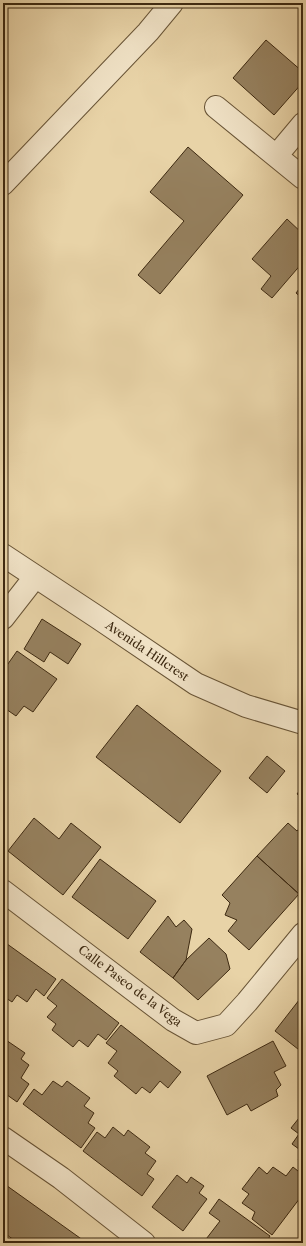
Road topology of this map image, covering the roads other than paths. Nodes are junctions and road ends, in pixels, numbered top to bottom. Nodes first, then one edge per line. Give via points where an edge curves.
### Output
1 (172, 3) edge
2 (216, 107) dead end
3 (303, 124) edge
4 (277, 155) junction
5 (303, 178) edge
6 (3, 184) edge
7 (3, 555) edge
8 (35, 577) junction
9 (3, 618) edge
10 (303, 723) edge
11 (3, 891) edge
12 (303, 934) edge
13 (3, 1138) edge
14 (144, 1243) edge

1 - 6 street via 148,32
2 - 4 street
3 - 4 street
4 - 5 street
7 - 8 street, Avenida Hillcrest
8 - 9 street
8 - 10 street, Avenida Hillcrest via 196,684 246,706
11 - 12 street, Calle Paseo de la Vega via 173,1020 196,1033 226,1025
13 - 14 street via 61,1178

